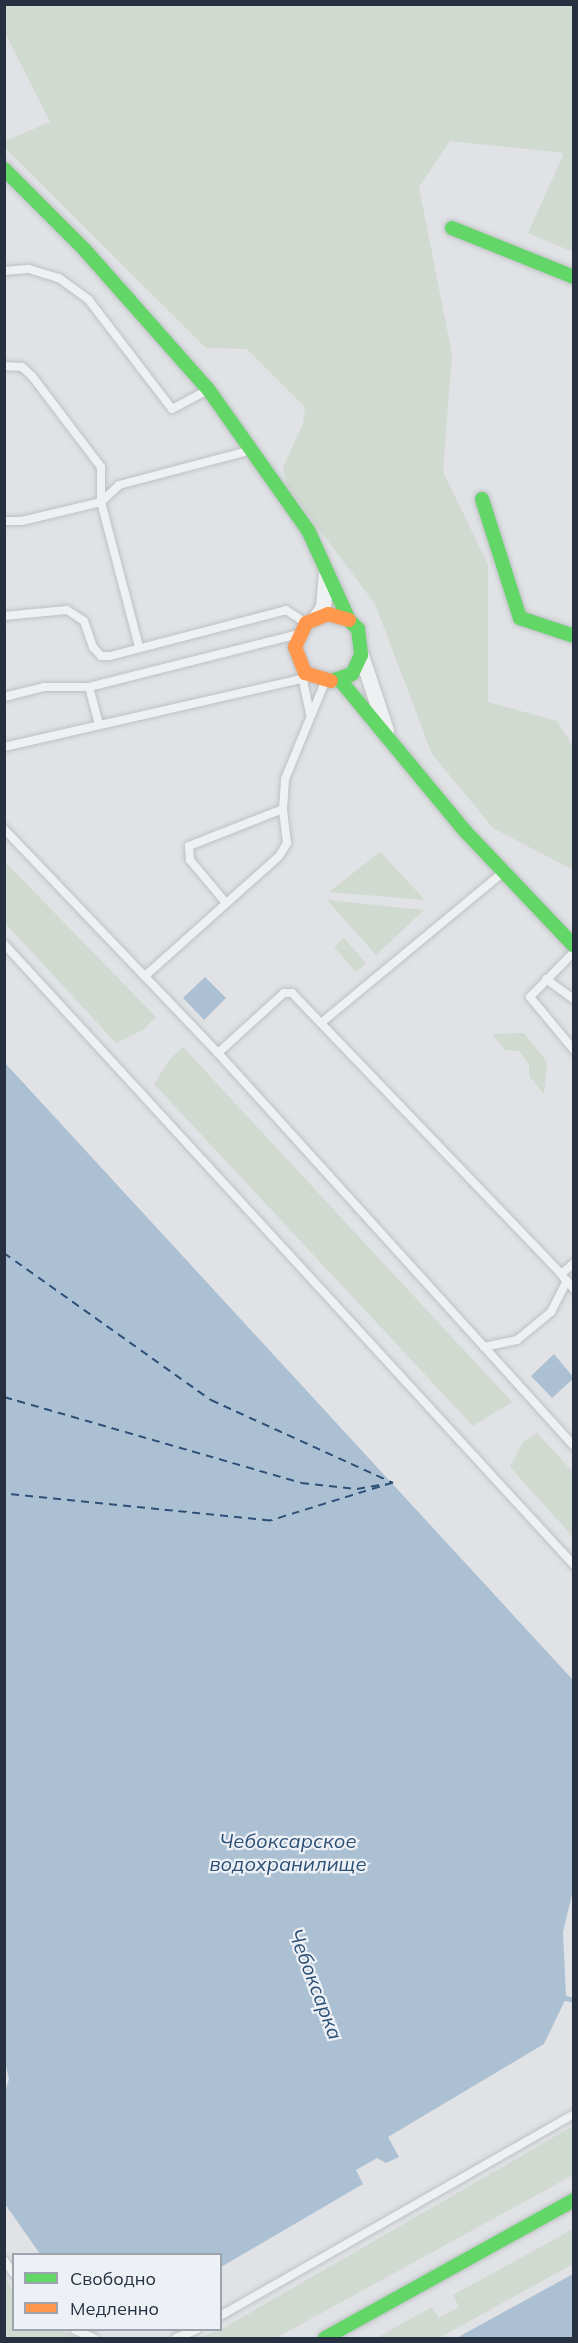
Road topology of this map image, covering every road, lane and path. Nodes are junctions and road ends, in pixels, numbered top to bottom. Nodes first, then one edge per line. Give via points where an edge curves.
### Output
1 (4, 169) edge
2 (452, 228) dead end
3 (4, 271) edge
4 (573, 277) edge
5 (4, 366) edge
6 (208, 389) junction
7 (253, 450) junction
8 (482, 499) dead end
9 (101, 502) junction
10 (4, 520) edge
11 (326, 566) junction
12 (4, 616) edge
13 (349, 620) junction
14 (307, 625) junction
15 (573, 636) edge
16 (139, 647) junction
17 (361, 655) junction
18 (314, 679) junction
19 (340, 680) junction
20 (89, 687) junction
21 (4, 697) edge
22 (310, 713) junction
23 (99, 725) junction
24 (387, 733) junction
25 (4, 747) edge
26 (282, 810) junction
27 (4, 829) edge
28 (504, 871) junction
29 (226, 903) junction
30 (4, 944) edge
31 (573, 946) edge
32 (573, 952) edge
33 (145, 976) junction
34 (546, 979) junction
35 (573, 999) edge
36 (321, 1023) junction
37 (573, 1050) edge
38 (218, 1053) junction
39 (573, 1263) edge
40 (564, 1278) junction
41 (573, 1288) edge
42 (484, 1347) junction
43 (573, 1446) edge
44 (573, 1565) edge
45 (573, 2114) edge
46 (573, 2200) edge
47 (222, 2315) edge
48 (77, 2331) edge
49 (194, 2331) edge
50 (94, 2338) edge
51 (176, 2338) edge
52 (326, 2338) edge

1 - 6 street via 84,249
2 - 4 street
3 - 6 lane via 29,269 59,278 88,299 172,409
5 - 9 lane via 22,367 32,376 101,467
6 - 7 street
7 - 9 lane via 119,485
7 - 11 street via 308,530
8 - 15 street via 520,618
9 - 10 lane via 22,521
9 - 16 lane
11 - 13 street
11 - 14 street via 326,591
12 - 16 lane via 67,610 84,621 93,647 101,656
13 - 14 street via 328,614
13 - 17 street via 358,629
14 - 16 lane via 286,610
14 - 18 street via 298,661
14 - 20 lane
17 - 19 street via 352,674
17 - 24 street
18 - 19 street
18 - 22 lane
18 - 22 lane
18 - 23 lane
19 - 24 street
20 - 21 lane via 44,687
20 - 23 lane
22 - 26 lane via 285,779
23 - 25 lane
24 - 28 street via 465,831
26 - 29 lane via 287,843 279,856
26 - 29 lane via 189,846 190,860
27 - 33 lane
28 - 31 street
28 - 36 lane
29 - 33 lane
30 - 44 lane
32 - 34 lane
33 - 38 lane
34 - 35 lane
34 - 37 lane via 532,992 531,1003
36 - 38 lane via 292,993 284,993
36 - 40 lane
38 - 42 lane
39 - 40 lane
40 - 41 lane
40 - 42 lane via 551,1312 517,1340
42 - 43 lane
45 - 47 lane
46 - 52 street
48 - 50 lane
49 - 51 lane

